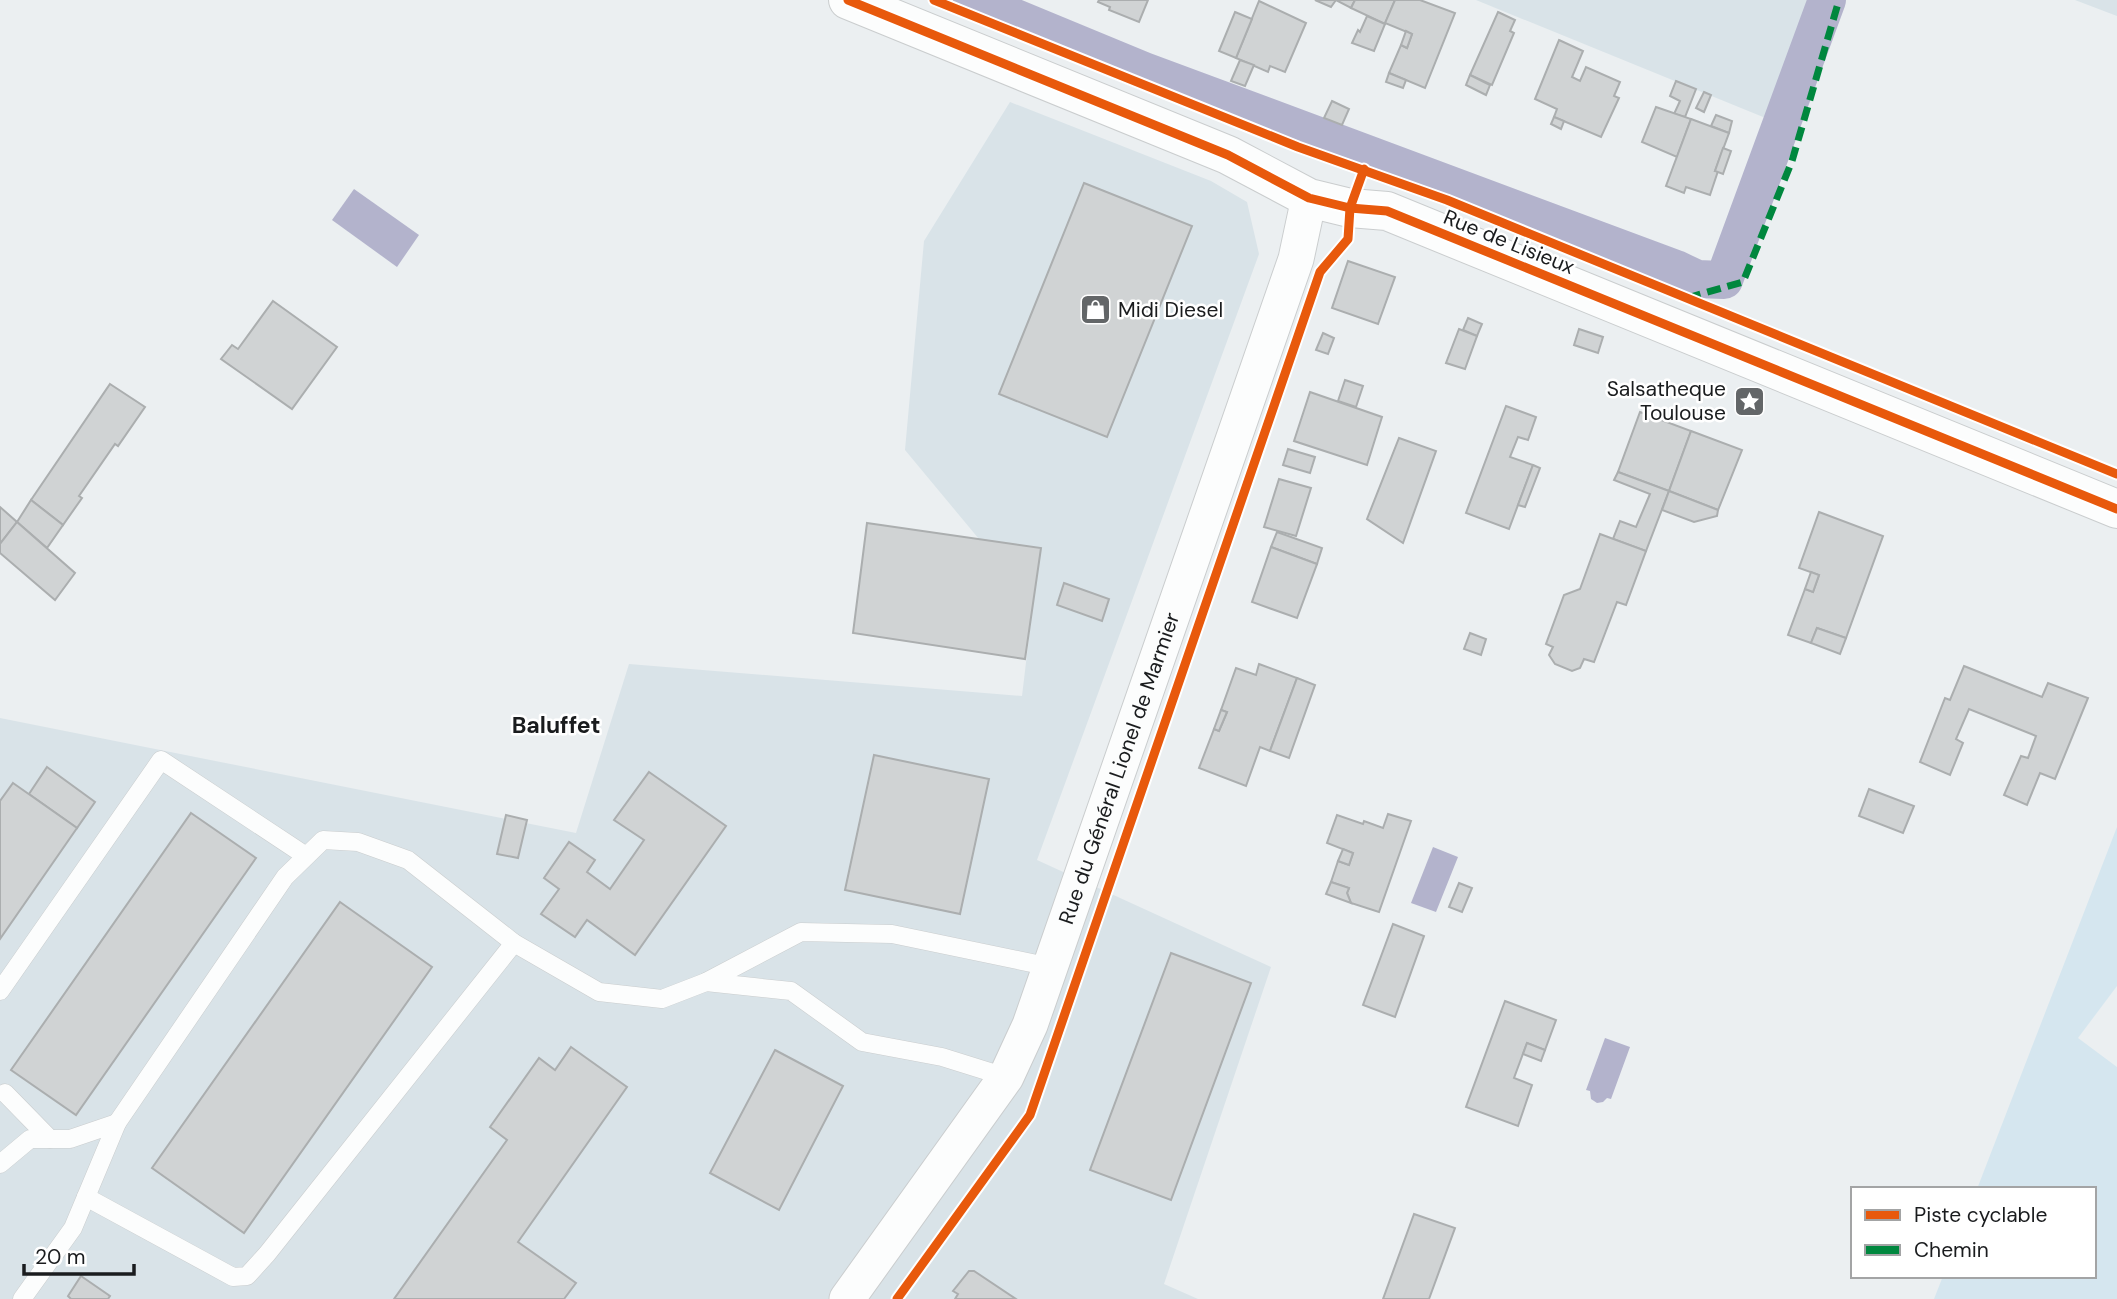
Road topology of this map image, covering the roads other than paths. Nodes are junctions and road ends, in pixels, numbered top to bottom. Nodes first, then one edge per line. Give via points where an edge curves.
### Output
1 (848, 0) edge
2 (1309, 198) junction
3 (2117, 509) edge
4 (306, 856) junction
5 (514, 943) junction
6 (1051, 967) junction
7 (706, 982) junction
8 (0, 991) edge
9 (1006, 1077) junction
10 (5, 1093) dead end
11 (117, 1123) junction
12 (50, 1139) junction
13 (0, 1164) edge
14 (86, 1197) junction
15 (22, 1299) edge
16 (847, 1299) edge

1 - 2 street, Rue de Lisieux via 1228,155
2 - 3 street, Rue de Lisieux via 1387,211
2 - 6 street, Rue du Général Lionel de Marmier via 1296,259
4 - 5 lane via 323,839 358,842 408,860
4 - 8 lane via 161,760
4 - 11 lane via 285,877
5 - 7 lane via 598,992 662,999
5 - 14 lane via 247,1276 233,1277
6 - 7 lane via 892,934 801,932
6 - 9 street, Rue du Général Lionel de Marmier
7 - 9 lane via 791,991 862,1042 942,1057
9 - 16 street, Rue du Général Lionel de Marmier
10 - 12 lane
11 - 12 lane via 70,1139
11 - 14 lane
12 - 13 lane via 30,1139
14 - 15 lane via 73,1228

